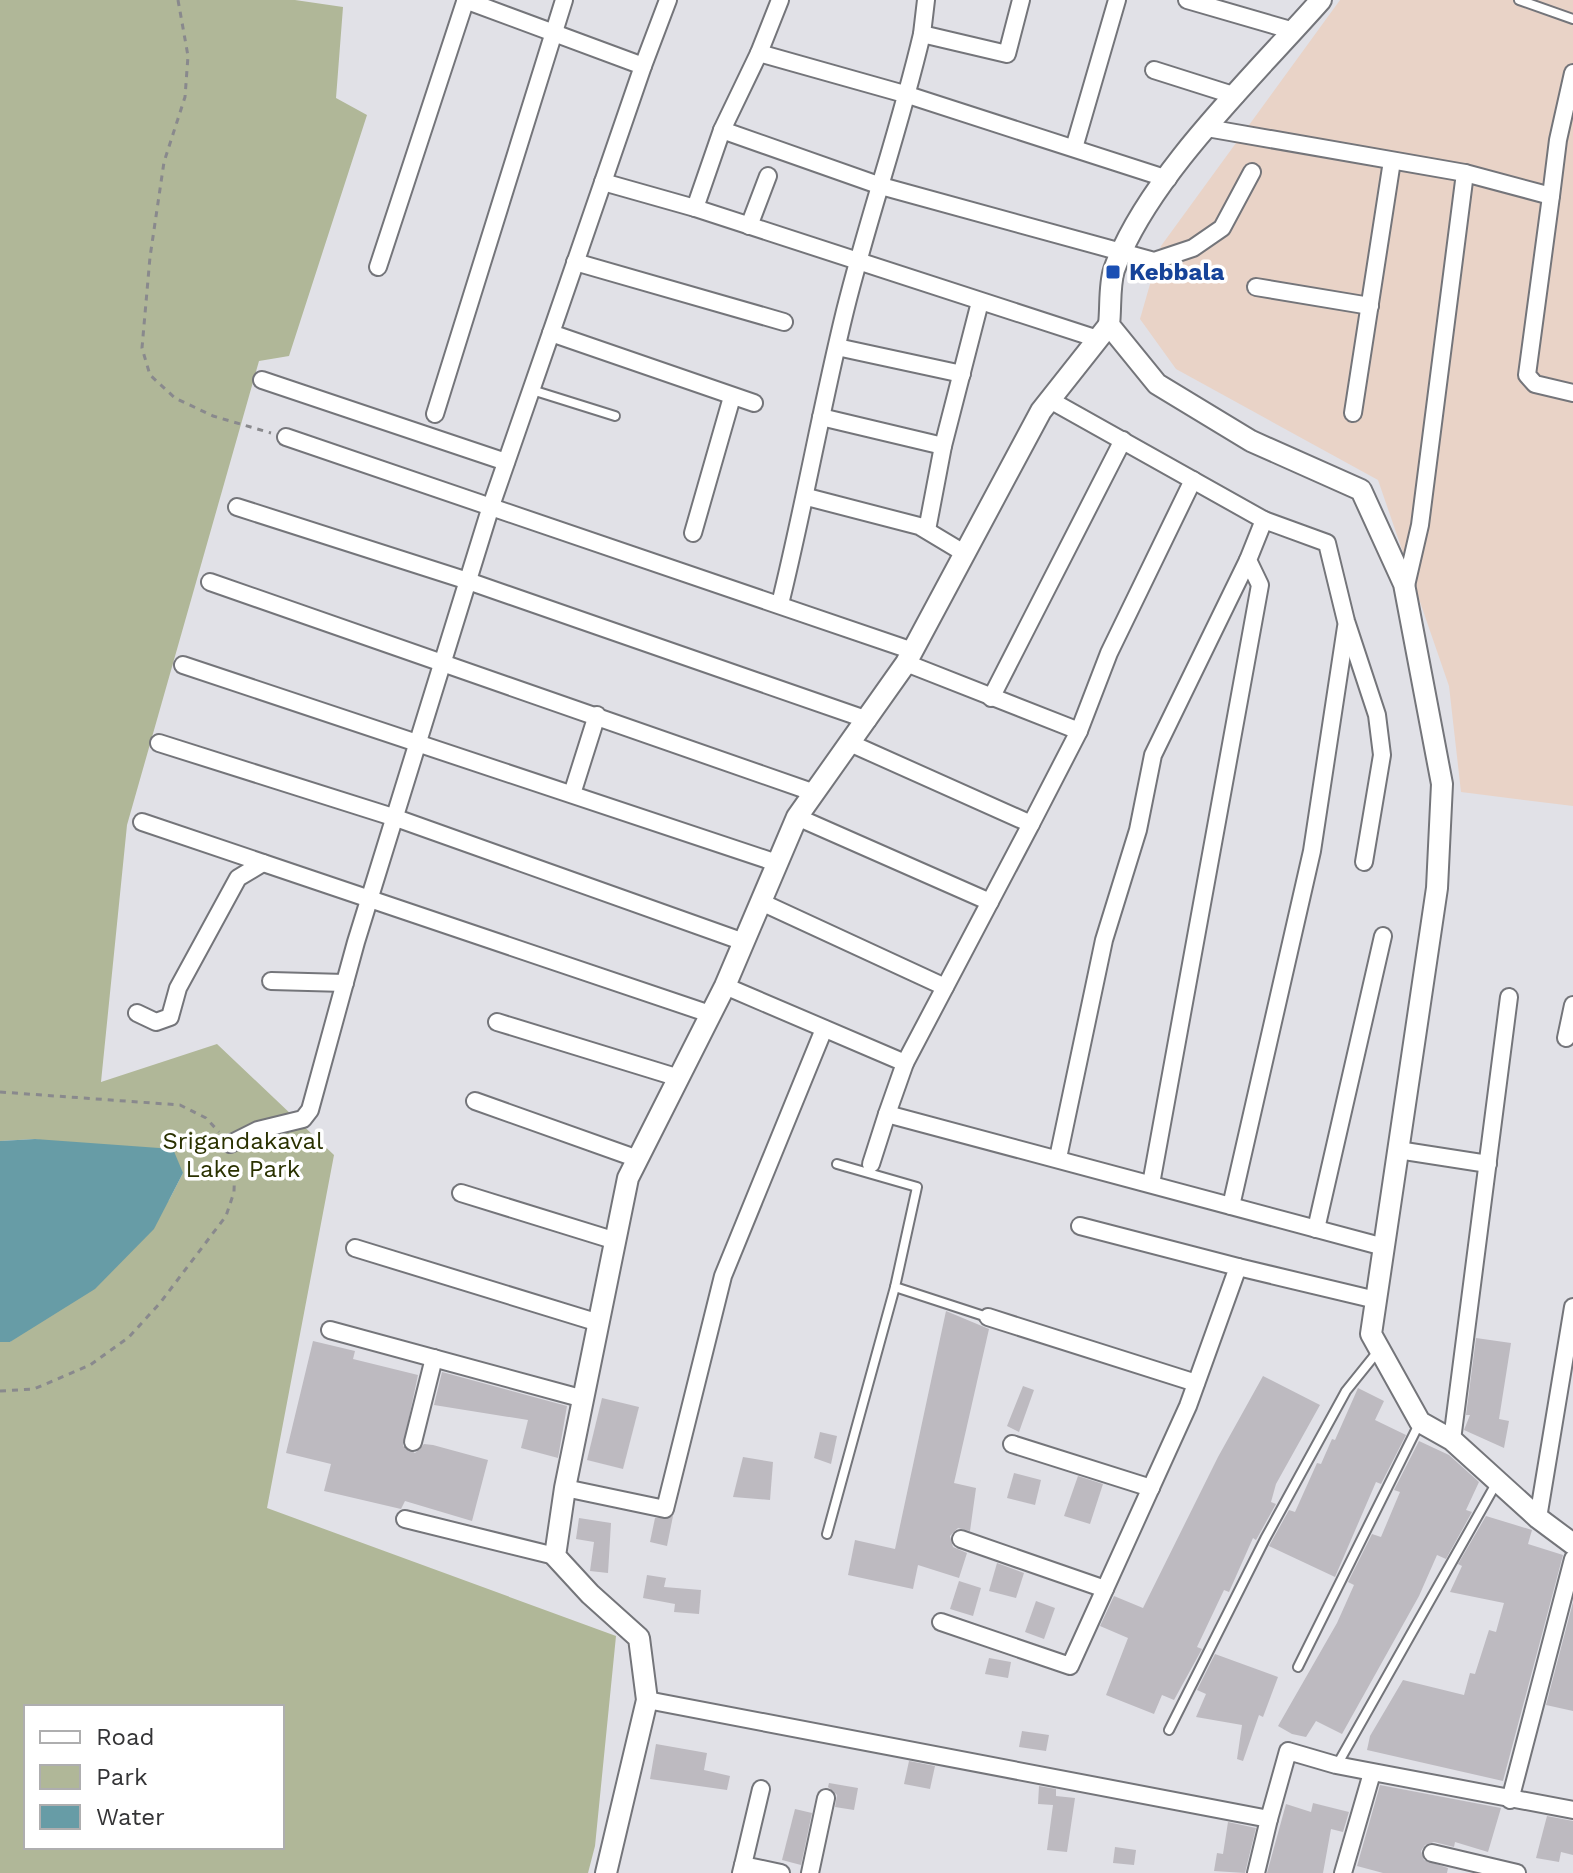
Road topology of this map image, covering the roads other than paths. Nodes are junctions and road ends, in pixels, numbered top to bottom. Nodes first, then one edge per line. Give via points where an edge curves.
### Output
1 (564, 0) edge
2 (668, 0) edge
3 (780, 0) edge
4 (926, 0) edge
5 (1021, 0) edge
6 (1117, 0) edge
7 (1187, 0) edge
8 (1321, 0) edge
9 (1519, 0) edge
10 (465, 1) edge
11 (1573, 19) edge
12 (1294, 31) junction
13 (556, 34) junction
14 (922, 34) junction
15 (759, 53) junction
16 (643, 66) junction
17 (1154, 70) dead end
18 (1573, 73) edge
19 (908, 95) junction
20 (1236, 96) junction
21 (1207, 128) junction
22 (722, 130) junction
23 (1565, 142) edge
24 (1074, 148) junction
25 (1392, 161) junction
26 (1252, 172) dead end
27 (1465, 173) junction
28 (768, 176) dead end
29 (1168, 179) junction
30 (603, 182) junction
31 (881, 186) junction
32 (1551, 196) junction
33 (695, 208) junction
34 (749, 226) junction
35 (1122, 255) junction
36 (575, 262) junction
37 (859, 264) junction
38 (378, 267) dead end
39 (1256, 287) dead end
40 (980, 302) junction
41 (1370, 306) junction
42 (784, 322) dead end
43 (1104, 332) junction
44 (551, 333) junction
45 (837, 347) junction
46 (962, 374) junction
47 (262, 380) dead end
48 (531, 390) junction
49 (1573, 393) edge
50 (732, 397) junction
51 (1050, 400) junction
52 (754, 403) dead end
53 (1353, 413) dead end
54 (435, 414) dead end
55 (615, 416) dead end
56 (821, 417) junction
57 (286, 437) road end
58 (1123, 440) junction
59 (943, 446) junction
60 (506, 462) junction
61 (1193, 480) junction
62 (807, 497) junction
63 (491, 506) junction
64 (237, 507) dead end
65 (1264, 520) junction
66 (927, 530) junction
67 (693, 533) dead end
68 (964, 553) junction
69 (1248, 560) junction
70 (468, 581) junction
71 (210, 582) dead end
72 (1405, 590) junction
73 (780, 604) junction
74 (1346, 621) junction
75 (910, 657) junction
76 (444, 661) junction
77 (183, 665) dead end
78 (991, 698) junction
79 (597, 715) junction
80 (868, 720) junction
81 (1079, 731) junction
82 (159, 743) dead end
83 (419, 743) junction
84 (852, 744) junction
85 (815, 793) junction
86 (572, 794) junction
87 (797, 817) junction
88 (396, 818) junction
89 (142, 822) dead end
90 (1031, 824) junction
91 (1364, 862) dead end
92 (263, 863) junction
93 (777, 863) junction
94 (370, 899) junction
95 (761, 902) junction
96 (990, 902) junction
97 (1383, 936) dead end
98 (744, 942) junction
99 (271, 981) dead end
100 (345, 983) junction
101 (725, 986) junction
102 (945, 987) junction
103 (1509, 997) dead end
104 (1573, 1005) edge
105 (137, 1013) dead end
106 (710, 1014) junction
107 (497, 1022) dead end
108 (824, 1029) junction
109 (1566, 1038) dead end
110 (905, 1063) junction
111 (676, 1077) junction
112 (475, 1101) dead end
113 (887, 1114) junction
114 (230, 1144) road end
115 (1398, 1150) junction
116 (1058, 1158) junction
117 (638, 1159) junction
118 (837, 1164) dead end
119 (1488, 1164) junction
120 (870, 1168) junction
121 (1151, 1184) junction
122 (461, 1193) dead end
123 (1231, 1206) junction
124 (1080, 1226) dead end
125 (1316, 1229) junction
126 (616, 1241) junction
127 (1384, 1247) junction
128 (355, 1248) dead end
129 (1238, 1267) junction
130 (895, 1287) junction
131 (1376, 1300) junction
132 (1572, 1313) edge
133 (988, 1317) joint
134 (599, 1323) junction
135 (330, 1330) dead end
136 (1379, 1349) junction
137 (434, 1358) junction
138 (1196, 1383) junction
139 (584, 1399) junction
140 (1420, 1422) junction
141 (1452, 1440) junction
142 (413, 1442) dead end
143 (1012, 1444) dead end
144 (1497, 1482) junction
145 (565, 1488) junction
146 (1151, 1488) junction
147 (1538, 1518) junction
148 (405, 1519) dead end
149 (827, 1534) dead end
150 (961, 1539) dead end
151 (1573, 1544) edge
152 (555, 1556) junction
153 (1573, 1559) edge
154 (1105, 1589) junction
155 (941, 1622) dead end
156 (1298, 1667) dead end
157 (647, 1700) junction
158 (1169, 1730) dead end
159 (1336, 1765) junction
160 (1372, 1773) junction
161 (761, 1789) dead end
162 (826, 1798) dead end
163 (1510, 1800) junction
164 (1573, 1810) edge
165 (1269, 1819) junction
166 (1432, 1853) dead end
167 (742, 1869) edge
168 (606, 1873) edge
169 (781, 1873) edge
170 (810, 1873) edge
171 (1256, 1873) edge
172 (1343, 1873) edge
173 (1517, 1873) edge

1 - 13 street
2 - 16 street
3 - 15 street
4 - 14 street
5 - 14 street via 1007,54
6 - 24 street
7 - 12 street
8 - 12 street
9 - 11 lane
10 - 13 street
10 - 38 street
12 - 20 street
13 - 16 street
13 - 54 street
14 - 19 street
15 - 19 street
15 - 22 street
16 - 30 street
17 - 20 street
18 - 23 street
19 - 24 street
19 - 31 street
20 - 21 street
21 - 25 street
21 - 29 street
22 - 31 street
22 - 33 street
23 - 32 street
24 - 29 street
25 - 27 street
25 - 41 street
26 - 35 street via 1222,228 1193,248 1154,261
27 - 32 street
27 - 72 street via 1420,525
28 - 34 street
29 - 35 street via 1140,215
30 - 33 street
30 - 36 street
31 - 35 street
31 - 37 street
32 - 49 street via 1527,375 1535,384
33 - 34 street
34 - 37 street
35 - 43 street via 1113,272
36 - 42 street
36 - 44 street
37 - 40 street
37 - 45 street
39 - 41 street
40 - 43 street
40 - 46 street
41 - 53 street
43 - 51 street
43 - 72 street via 1157,384 1251,441 1361,490
44 - 48 street
44 - 50 street
45 - 46 street
45 - 56 street
46 - 59 street
47 - 60 street
48 - 55 lane
48 - 60 street
50 - 52 street
50 - 67 street
51 - 58 street
51 - 68 street
56 - 59 street
56 - 62 street
57 - 63 street
58 - 61 street
58 - 78 street
59 - 66 street
60 - 63 street
61 - 65 street
61 - 81 street via 1109,653
62 - 66 street
62 - 73 street
63 - 70 street
63 - 73 street
64 - 70 street
65 - 69 street
65 - 74 street via 1327,543
66 - 68 street
68 - 75 street
69 - 116 street via 1153,755 1138,830 1104,940
69 - 121 street via 1260,585
70 - 76 street
70 - 80 street
71 - 76 street
72 - 115 street via 1442,784 1437,888
73 - 75 street
74 - 91 street via 1377,715 1382,755
74 - 123 street via 1312,851
75 - 78 street
75 - 80 street
76 - 79 street
76 - 83 street
77 - 83 street
78 - 81 street
79 - 85 street
79 - 86 street
80 - 84 street
81 - 90 street
82 - 88 street
83 - 86 street
83 - 88 street
84 - 85 street
84 - 90 street
85 - 87 street
86 - 93 street
87 - 93 street
87 - 96 street
88 - 94 street
88 - 98 street
89 - 92 street
90 - 96 street
92 - 94 street
92 - 105 street via 238,878 178,988 170,1017 156,1022
93 - 95 street
94 - 100 street
94 - 106 street
95 - 98 street
95 - 102 street
96 - 102 street
97 - 125 street
98 - 101 street
99 - 100 street
100 - 114 street via 310,1110 303,1119 258,1130
101 - 106 street
101 - 108 street
102 - 110 street
103 - 119 street
104 - 109 street
106 - 111 street
107 - 111 street
108 - 110 street
108 - 145 street via 723,1276 665,1509
110 - 113 street
111 - 117 street
112 - 117 street
113 - 116 street
113 - 120 street
115 - 119 street
115 - 127 street
116 - 121 street
117 - 126 street via 628,1178
118 - 120 lane
119 - 141 street
120 - 130 lane via 917,1187
121 - 123 street
122 - 126 street
123 - 125 street
124 - 129 street
125 - 127 street
126 - 134 street
127 - 131 street
128 - 134 street
129 - 131 street
129 - 138 street
130 - 133 lane
130 - 149 lane
131 - 136 street via 1371,1334
132 - 147 street
133 - 138 street
134 - 139 street
135 - 137 street
136 - 140 street
136 - 158 lane via 1346,1391
137 - 139 street
137 - 142 street
138 - 146 street
139 - 145 street
140 - 141 street
140 - 156 lane
141 - 144 street
143 - 146 street
144 - 147 street
144 - 159 lane
145 - 152 street
146 - 154 street
147 - 151 street
148 - 152 street
150 - 154 street
152 - 157 street via 639,1638
153 - 163 street
154 - 155 street via 1070,1666
157 - 165 street
157 - 168 street
159 - 160 street
159 - 165 street via 1288,1751
160 - 163 street
160 - 172 street
161 - 167 street
162 - 170 street
163 - 164 street
165 - 171 street
166 - 173 street
167 - 169 street

